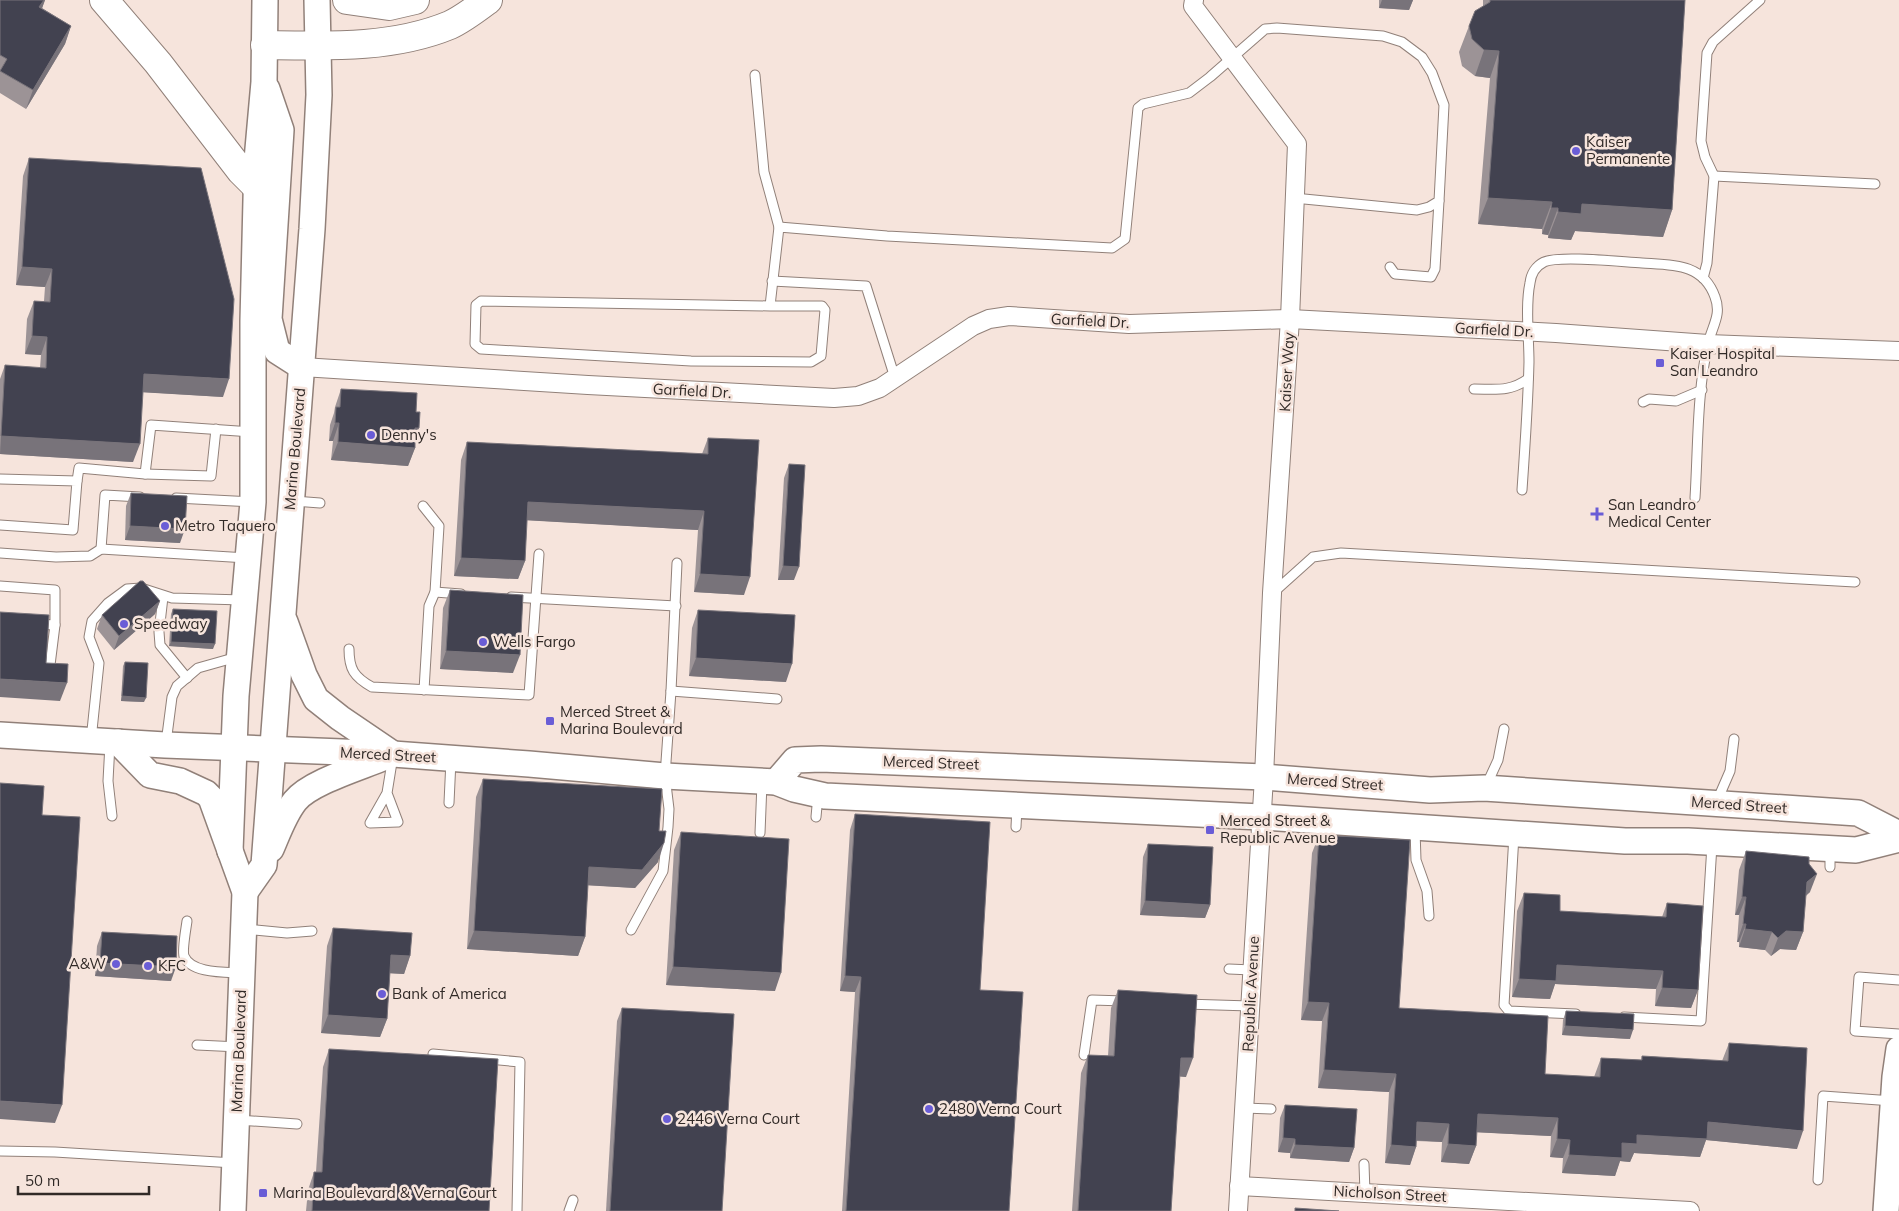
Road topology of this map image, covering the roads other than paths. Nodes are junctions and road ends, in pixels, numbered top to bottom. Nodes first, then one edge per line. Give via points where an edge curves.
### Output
1 (104, 0) edge
2 (265, 0) edge
3 (317, 0) edge
4 (347, 0) edge
5 (415, 0) edge
6 (488, 0) edge
7 (1194, 0) edge
8 (1760, 0) edge
9 (265, 45) junction
10 (319, 46) junction
11 (1234, 58) junction
12 (755, 75) dead end
13 (264, 82) junction
14 (1714, 176) junction
15 (1875, 184) dead end
16 (257, 187) junction
17 (1294, 198) junction
18 (1440, 201) junction
19 (778, 227) junction
20 (1390, 267) dead end
21 (1703, 278) junction
22 (772, 281) junction
23 (770, 306) junction
24 (1290, 319) junction
25 (1529, 332) junction
26 (1708, 344) junction
27 (1899, 351) edge
28 (302, 367) junction
29 (895, 378) junction
30 (1528, 378) junction
31 (1474, 389) dead end
32 (1702, 390) junction
33 (1643, 402) dead end
34 (216, 429) junction
35 (252, 432) junction
36 (145, 474) junction
37 (0, 479) edge
38 (77, 481) junction
39 (1522, 490) dead end
40 (1696, 498) dead end
41 (291, 501) junction
42 (253, 502) junction
43 (320, 503) dead end
44 (423, 506) dead end
45 (0, 525) edge
46 (101, 549) junction
47 (0, 553) edge
48 (539, 554) dead end
49 (247, 558) junction
50 (677, 563) dead end
51 (1855, 582) dead end
52 (0, 586) edge
53 (435, 592) junction
54 (1272, 593) junction
55 (469, 594) edge
56 (498, 596) edge
57 (163, 597) junction
58 (537, 598) junction
59 (244, 600) junction
60 (676, 606) junction
61 (282, 612) junction
62 (28, 624) edge
63 (55, 625) junction
64 (349, 649) dead end
65 (240, 656) junction
66 (49, 673) edge
67 (187, 678) junction
68 (424, 690) junction
69 (671, 691) junction
70 (776, 699) dead end
71 (1504, 729) dead end
72 (0, 735) edge
73 (1734, 739) dead end
74 (106, 741) junction
75 (165, 745) junction
76 (234, 747) junction
77 (272, 748) junction
78 (393, 754) junction
79 (451, 758) junction
80 (665, 776) junction
81 (1264, 777) junction
82 (769, 782) junction
83 (1484, 788) junction
84 (386, 793) dead end
85 (449, 803) dead end
86 (1716, 803) junction
87 (112, 816) dead end
88 (1261, 817) junction
89 (1415, 827) junction
90 (760, 833) dead end
91 (1514, 833) junction
92 (1899, 834) edge
93 (1899, 839) edge
94 (1712, 842) junction
95 (230, 851) junction
96 (264, 865) junction
97 (245, 892) junction
98 (1429, 916) dead end
99 (187, 921) dead end
100 (242, 929) junction
101 (631, 930) dead end
102 (312, 931) dead end
103 (1229, 969) dead end
104 (1252, 970) junction
105 (242, 973) junction
106 (1899, 980) edge
107 (1132, 1002) edge
108 (1171, 1003) edge
109 (1250, 1006) junction
110 (1586, 1015) edge
111 (1615, 1016) edge
112 (1899, 1034) edge
113 (197, 1045) dead end
114 (239, 1048) junction
115 (434, 1054) edge
116 (1084, 1055) dead end
117 (1898, 1065) edge
118 (1893, 1102) junction
119 (1244, 1108) junction
120 (1271, 1109) dead end
121 (236, 1120) junction
122 (297, 1124) dead end
123 (0, 1151) edge
124 (234, 1163) junction
125 (1364, 1164) dead end
126 (1818, 1180) dead end
127 (1239, 1186) junction
128 (1365, 1193) junction
129 (573, 1200) dead end
130 (1486, 1205) edge
131 (1521, 1206) edge
132 (1622, 1209) edge
133 (233, 1211) edge
134 (517, 1211) edge
135 (569, 1211) edge
136 (1238, 1211) edge
137 (1690, 1211) edge
138 (1886, 1211) edge

1 - 16 highway via 158,63 240,171
2 - 9 street, Marina Boulevard
3 - 10 street, Marina Boulevard
4 - 5 highway via 389,6
6 - 10 highway via 451,24 423,34 375,43
7 - 11 street, Kaiser Way via 1193,6
8 - 14 lane via 1713,42 1707,53 1701,141
9 - 10 highway
9 - 13 street, Marina Boulevard
10 - 28 street, Marina Boulevard via 319,95
11 - 17 street, Kaiser Way via 1296,144
11 - 18 lane via 1266,29 1383,36 1402,42 1422,57 1444,105
11 - 19 lane via 1189,92 1138,108 1125,239 1112,248
12 - 19 lane via 764,172
13 - 16 street, Marina Boulevard
13 - 28 street via 281,130 269,319 277,350
14 - 15 lane
14 - 21 lane
16 - 35 street, Marina Boulevard
17 - 18 lane via 1417,210
17 - 24 street, Kaiser Way
18 - 20 lane via 1436,269 1431,277 1396,274
19 - 22 lane
21 - 25 lane via 1693,270 1676,266 1550,260 1532,274 1527,304
21 - 26 lane via 1715,296 1719,311
22 - 23 lane
22 - 29 lane via 866,286
23 - 23 lane via 481,301 476,305 475,344 481,348 692,361 811,362 821,356 825,310 822,306
24 - 25 street, Garfield Dr.
24 - 29 street, Garfield Dr. via 1129,324 1009,316 973,326
24 - 54 street, Kaiser Way
25 - 26 street, Garfield Dr.
25 - 30 lane
26 - 27 street, Garfield Dr.
26 - 32 lane
28 - 29 street, Garfield Dr. via 834,398 858,396
28 - 41 street, Marina Boulevard
30 - 31 lane via 1507,390
30 - 39 lane
32 - 33 lane via 1676,400 1649,399
32 - 40 lane
34 - 35 lane
34 - 36 lane via 211,476
34 - 36 lane via 151,425
35 - 42 street, Marina Boulevard
36 - 38 lane via 79,468
37 - 38 lane
38 - 45 lane via 73,530
41 - 43 lane
41 - 61 street, Marina Boulevard
42 - 46 lane via 105,495
42 - 49 street, Marina Boulevard
44 - 53 lane via 439,526
46 - 47 lane via 90,556
46 - 49 lane
48 - 58 lane
49 - 59 street, Marina Boulevard
50 - 60 lane
51 - 54 lane via 1341,553 1313,557
52 - 63 lane via 55,590
53 - 55 lane
53 - 68 lane via 429,606
54 - 81 street, Kaiser Way
56 - 58 lane
57 - 59 lane
57 - 67 lane via 160,645
57 - 74 lane via 141,588 127,589 92,621 89,637 99,663
58 - 60 lane
58 - 68 lane via 529,695
59 - 65 street, Marina Boulevard
60 - 69 lane
61 - 77 street, Marina Boulevard
61 - 78 street via 304,675 316,698
62 - 63 lane
63 - 66 lane
64 - 68 lane via 352,669 372,687
65 - 67 lane via 198,668
65 - 76 street, Marina Boulevard
67 - 75 lane via 177,686 172,696
69 - 70 lane
69 - 80 lane
71 - 83 lane via 1498,760
72 - 74 street, Merced Street
73 - 86 lane via 1730,771
74 - 75 street, Merced Street
74 - 87 lane
74 - 95 street via 150,775 180,781 206,793 211,798
75 - 76 street, Merced Street
76 - 77 street, Merced Street
76 - 95 street, Marina Boulevard
77 - 78 street, Merced Street
77 - 96 street, Marina Boulevard
78 - 79 street, Merced Street
78 - 84 lane
78 - 96 street via 302,793 287,813
79 - 80 street, Merced Street
79 - 85 lane
80 - 82 street, Merced Street
80 - 101 lane via 668,827 663,871
81 - 82 street, Merced Street via 821,759 795,760
81 - 83 street, Merced Street via 1430,790
81 - 88 street, Republic Avenue
82 - 88 street, Merced Street via 794,789 817,806 1017,816 1062,812
82 - 90 lane
83 - 86 street, Merced Street
86 - 92 street, Merced Street via 1858,813
88 - 89 street, Merced Street
88 - 104 street, Republic Avenue
89 - 91 street, Merced Street
89 - 98 lane via 1416,860 1427,891
91 - 94 street, Merced Street via 1625,841
91 - 110 lane via 1504,1006 1509,1011
93 - 94 street, Merced Street via 1830,858
94 - 111 lane via 1701,1021
95 - 97 street, Marina Boulevard
96 - 97 street
97 - 100 street, Marina Boulevard
99 - 105 lane via 183,955 187,961 200,970
100 - 102 lane via 286,933
100 - 105 street, Marina Boulevard
103 - 104 lane
104 - 109 street, Republic Avenue
105 - 114 street, Marina Boulevard
106 - 112 lane via 1859,977 1855,1031
107 - 116 lane via 1092,1000
108 - 109 lane
109 - 119 street, Republic Avenue
113 - 114 lane
114 - 121 street, Marina Boulevard
115 - 134 lane via 520,1062
117 - 118 street
118 - 126 lane via 1823,1096
118 - 138 street
119 - 120 lane
119 - 127 street, Republic Avenue
121 - 122 lane
121 - 124 street, Marina Boulevard
123 - 124 lane
124 - 133 street, Marina Boulevard
125 - 128 lane
127 - 128 street, Nicholson Street
127 - 136 street, Republic Avenue
128 - 130 street, Nicholson Street
129 - 135 lane
130 - 131 street, Nicholson Street
131 - 132 street, Nicholson Street
132 - 137 street, Nicholson Street

